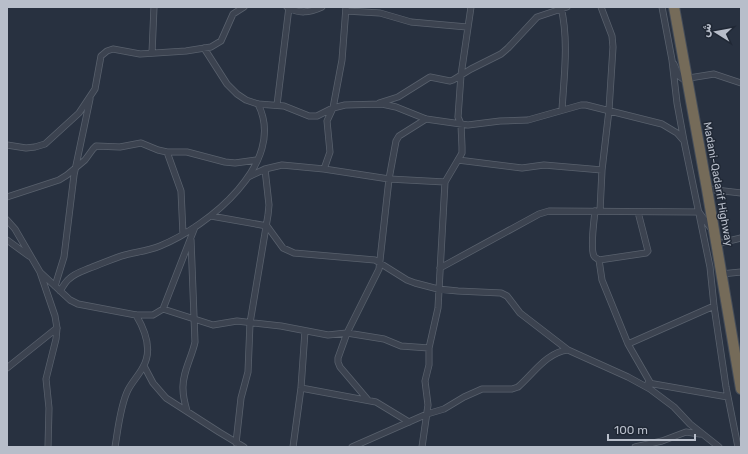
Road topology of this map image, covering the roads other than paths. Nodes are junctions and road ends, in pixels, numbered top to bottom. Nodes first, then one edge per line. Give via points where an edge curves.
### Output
1 (154, 7) edge
2 (244, 7) edge
3 (288, 7) edge
4 (322, 7) edge
5 (471, 7) edge
6 (601, 7) edge
7 (662, 7) edge
8 (674, 7) edge
9 (563, 8) edge
10 (346, 9) edge
11 (467, 27) junction
12 (204, 48) junction
13 (152, 53) junction
14 (672, 60) junction
15 (461, 75) junction
16 (687, 80) junction
17 (741, 83) edge
18 (90, 97) junction
19 (258, 104) junction
20 (376, 104) junction
21 (277, 105) junction
22 (333, 108) junction
23 (562, 110) junction
24 (610, 110) junction
25 (426, 119) junction
26 (461, 124) junction
27 (684, 141) junction
28 (7, 146) edge
29 (167, 152) junction
30 (257, 160) junction
31 (458, 160) junction
32 (76, 166) junction
33 (265, 169) junction
34 (324, 169) junction
35 (602, 170) junction
36 (248, 177) junction
37 (389, 179) junction
38 (445, 182) junction
39 (707, 189) junction
40 (741, 193) edge
41 (7, 197) edge
42 (597, 211) junction
43 (638, 212) junction
44 (699, 212) junction
45 (211, 216) junction
46 (7, 220) edge
47 (267, 226) junction
48 (195, 227) junction
49 (183, 234) junction
50 (191, 237) junction
51 (741, 238) edge
52 (715, 239) junction
53 (7, 240) edge
54 (31, 257) junction
55 (599, 260) junction
56 (380, 262) junction
57 (440, 268) junction
58 (40, 272) junction
59 (741, 272) edge
60 (721, 274) junction
61 (55, 286) junction
62 (438, 289) junction
63 (60, 291) junction
64 (714, 306) junction
65 (163, 309) junction
66 (136, 315) junction
67 (194, 319) junction
68 (250, 323) junction
69 (57, 328) junction
70 (305, 331) junction
71 (347, 333) junction
72 (628, 344) junction
73 (429, 348) junction
74 (568, 350) junction
75 (144, 366) junction
76 (7, 368) edge
77 (637, 382) junction
78 (651, 384) junction
79 (301, 388) junction
80 (741, 389) edge
81 (728, 397) junction
82 (368, 400) junction
83 (187, 411) junction
84 (427, 414) junction
85 (408, 422) junction
86 (702, 434) junction
87 (241, 446) edge
88 (48, 447) edge
89 (115, 447) edge
90 (293, 447) edge
91 (352, 447) edge
92 (422, 447) edge
93 (635, 447) edge
94 (719, 447) edge
95 (738, 447) edge

1 - 13 street
2 - 12 street via 233,14 221,40 211,47
3 - 4 street via 300,13
3 - 21 street
5 - 11 street
6 - 24 street via 612,36 613,47
7 - 14 street
8 - 16 highway, Madani-Qadarif Highway
9 - 15 street via 537,17 508,48
9 - 23 street via 566,47
10 - 11 street via 380,13 411,22
10 - 22 street via 343,54
11 - 15 street
12 - 13 street
12 - 19 street via 227,84 246,100
13 - 18 street via 140,54 113,49 106,51 101,56 95,89
14 - 16 street via 681,78
14 - 27 street
15 - 20 street via 450,81 430,77 398,97
15 - 26 street via 458,117
16 - 17 street via 714,74
16 - 39 highway, Madani-Qadarif Highway
18 - 28 street via 79,113 45,144 26,148
18 - 32 street
19 - 21 street
19 - 30 street via 265,130
20 - 22 street
20 - 25 street via 396,107
21 - 22 street via 309,116 317,116
22 - 34 street via 327,122 330,152
23 - 24 street via 586,104
23 - 26 street via 528,120
24 - 27 street via 662,124 677,133
24 - 35 street
25 - 26 street
25 - 37 street via 399,136
26 - 31 street via 462,153
27 - 44 street
29 - 30 street via 187,152 235,163
29 - 32 street via 141,143 120,147 96,146 85,160
29 - 49 street via 182,191
30 - 36 street
31 - 35 street via 522,168 544,165
31 - 38 street
32 - 41 street via 59,180
32 - 61 street via 64,257
33 - 34 street via 282,165
33 - 36 street
33 - 47 street via 269,205
34 - 37 street
35 - 42 street
36 - 45 street
37 - 38 street
37 - 56 street
38 - 57 street
39 - 40 street
39 - 52 highway, Madani-Qadarif Highway
42 - 43 street
42 - 55 street via 592,248 593,254
42 - 57 street via 556,211 539,214
43 - 44 street
43 - 55 street via 648,250 646,253
44 - 52 street
44 - 64 street via 710,267
45 - 47 street
45 - 48 street
46 - 54 street
47 - 56 street via 283,248 294,254
47 - 68 street
48 - 49 street
48 - 50 street
49 - 63 street via 161,246 123,256 75,274
50 - 65 street
50 - 67 street
51 - 52 street
52 - 60 highway, Madani-Qadarif Highway
53 - 54 street
54 - 58 street
55 - 72 street via 602,280
56 - 62 street via 407,280
56 - 71 street via 377,274
57 - 62 street
58 - 61 street
58 - 69 street via 56,316
59 - 60 street
60 - 80 highway, Madani-Qadarif Highway
61 - 63 street
62 - 73 street via 437,316
62 - 74 street via 501,293 507,296 520,313
63 - 66 street via 78,304
64 - 72 street
64 - 81 street
65 - 66 street via 153,315
65 - 67 street
66 - 75 street via 147,338
67 - 68 street via 213,325 232,321
67 - 83 street via 195,342 182,388
68 - 70 street
68 - 87 street via 248,372 241,398
69 - 76 street
69 - 88 street via 46,379 49,408
70 - 71 street via 328,335
70 - 79 street
71 - 73 street via 384,339 401,346
71 - 82 street via 338,362
72 - 78 street
73 - 84 street via 430,365 425,381
74 - 77 street
74 - 84 street via 551,355 512,389 482,389 444,409
75 - 83 street via 158,390
75 - 89 street via 126,394
77 - 78 street
77 - 86 street via 674,407
78 - 81 street
79 - 82 street
79 - 90 street
81 - 95 street
82 - 85 street via 382,405
83 - 87 street
84 - 85 street
84 - 92 street
85 - 91 street
86 - 93 street via 686,432
86 - 94 street

